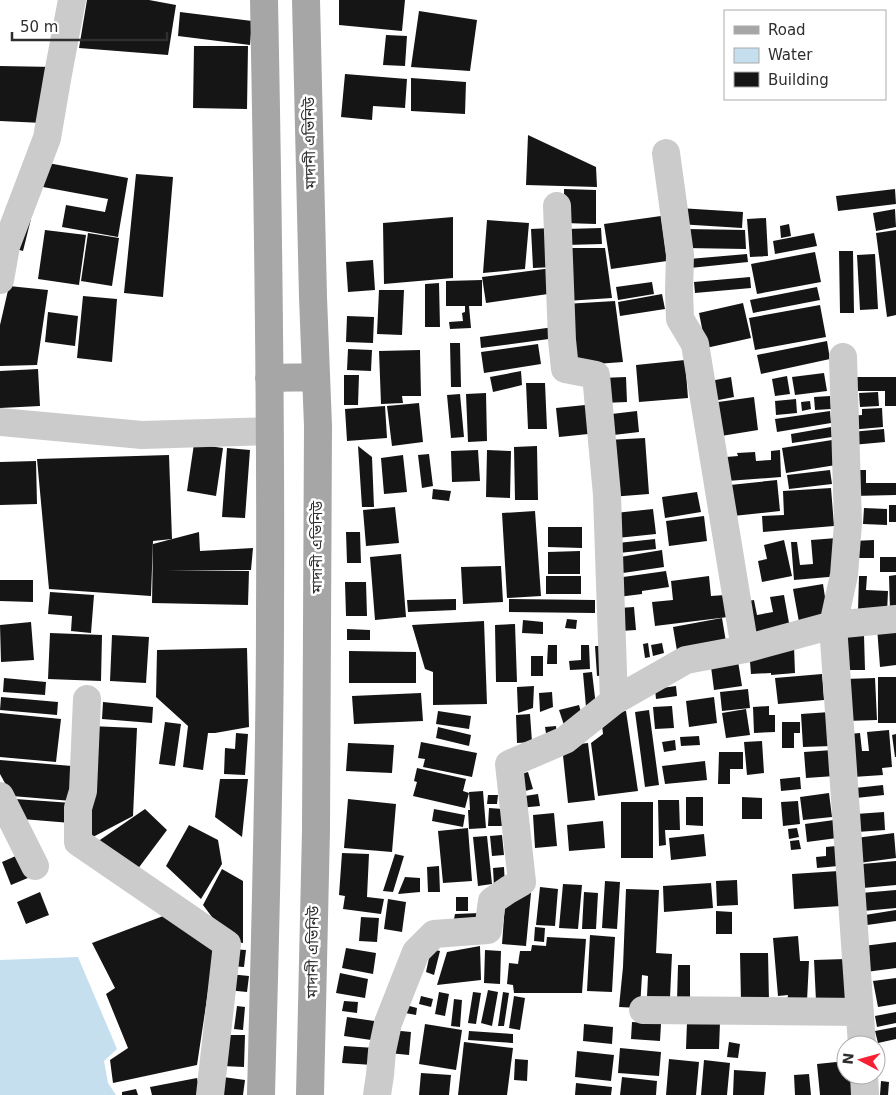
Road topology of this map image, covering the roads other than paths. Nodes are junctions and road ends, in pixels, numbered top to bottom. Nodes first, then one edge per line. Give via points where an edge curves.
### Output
1 (72, 0) edge
2 (264, 0) edge
3 (306, 0) edge
4 (666, 153) dead end
5 (557, 206) dead end
6 (0, 280) edge
7 (843, 357) dead end
8 (316, 377) junction
9 (269, 378) junction
10 (0, 422) edge
11 (270, 431) junction
12 (896, 620) edge
13 (833, 625) junction
14 (745, 649) junction
15 (86, 699) dead end
16 (614, 701) junction
17 (0, 796) edge
18 (35, 866) dead end
19 (643, 1010) dead end
20 (860, 1012) junction
21 (861, 1035) edge
22 (210, 1095) edge
23 (261, 1095) edge
24 (310, 1095) edge
25 (377, 1095) edge

1 - 6 street via 47,138 6,246
2 - 9 main road
3 - 8 main road, মাদানী এভিনিউ
4 - 14 street via 680,255 680,319 695,344
5 - 16 street via 565,369 596,376 607,496
7 - 13 street via 848,523 844,575
8 - 9 main road
8 - 24 main road, মাদানী এভিনিউ via 316,830
9 - 11 main road
10 - 11 street via 142,435
11 - 23 main road via 267,851
12 - 13 street
13 - 14 street
13 - 20 street
14 - 16 street via 686,660
15 - 22 street via 78,842 227,944
16 - 25 street via 565,740 509,764 522,882 492,901 488,930 434,934 416,952 388,1022
17 - 18 street
19 - 20 street
20 - 21 street

